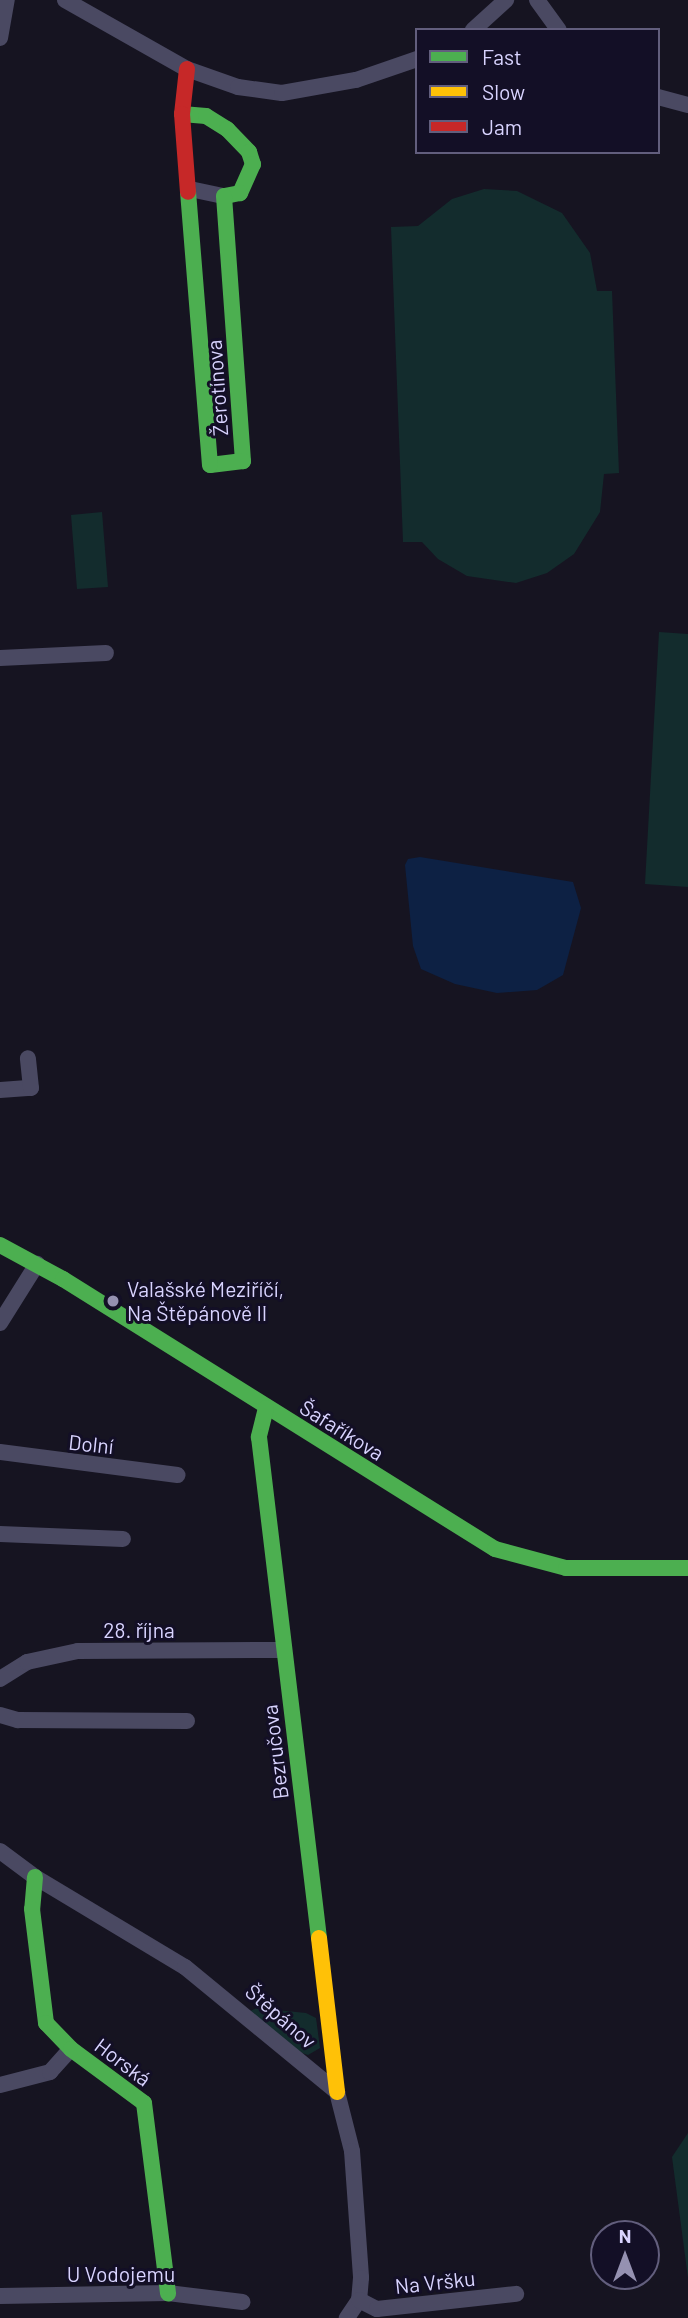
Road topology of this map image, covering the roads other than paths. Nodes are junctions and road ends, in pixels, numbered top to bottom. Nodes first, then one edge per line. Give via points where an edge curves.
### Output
1 (7, 0) edge
2 (65, 0) edge
3 (506, 0) edge
4 (517, 0) edge
5 (537, 0) edge
6 (475, 28) edge
7 (558, 28) edge
8 (0, 38) edge
9 (415, 60) edge
10 (187, 69) junction
11 (660, 98) edge
12 (688, 105) edge
13 (182, 114) junction
14 (190, 189) junction
15 (224, 196) junction
16 (106, 653) dead end
17 (0, 658) edge
18 (28, 1058) dead end
19 (0, 1090) edge
20 (0, 1245) edge
21 (37, 1264) junction
22 (0, 1323) edge
23 (266, 1408) junction
24 (0, 1452) edge
25 (178, 1475) dead end
26 (0, 1534) edge
27 (123, 1539) dead end
28 (688, 1568) edge
29 (284, 1650) junction
30 (0, 1679) edge
31 (0, 1715) edge
32 (187, 1721) dead end
33 (0, 1850) edge
34 (35, 1877) junction
35 (71, 2049) junction
36 (0, 2085) edge
37 (337, 2092) junction
38 (168, 2293) junction
39 (516, 2294) dead end
40 (0, 2296) edge
41 (359, 2300) junction
42 (242, 2302) dead end
43 (348, 2318) edge

1 - 8 street
2 - 10 street
3 - 6 street
4 - 5 street
5 - 7 street
9 - 10 street via 356,80 282,93 238,87
10 - 13 street, Žerotínova
11 - 12 street
13 - 14 street, Žerotínova
13 - 15 street via 206,116 227,129 249,152 251,176 240,194
14 - 15 street
14 - 15 street, Žerotínova via 210,465 243,461
16 - 17 street
18 - 19 street via 31,1088
20 - 21 street, Šafaříkova
21 - 22 street
21 - 23 street, Šafaříkova
23 - 28 street, Šafaříkova via 495,1549 566,1567
23 - 29 street, Bezručova via 259,1437
24 - 25 street, Dolní
26 - 27 street
29 - 30 street, 28. října via 78,1651 27,1662
29 - 37 street, Bezručova
31 - 32 street via 18,1720
33 - 34 street, Štěpánov
34 - 35 street, Horská via 32,1909 46,2023
34 - 37 street, Štěpánov via 185,1966
35 - 36 street via 50,2072
35 - 38 street, Horská via 144,2103
37 - 41 street via 352,2151
38 - 40 street, U Vodojemu
38 - 42 street, U Vodojemu
39 - 41 street, Na Vršku via 377,2309
41 - 43 street

